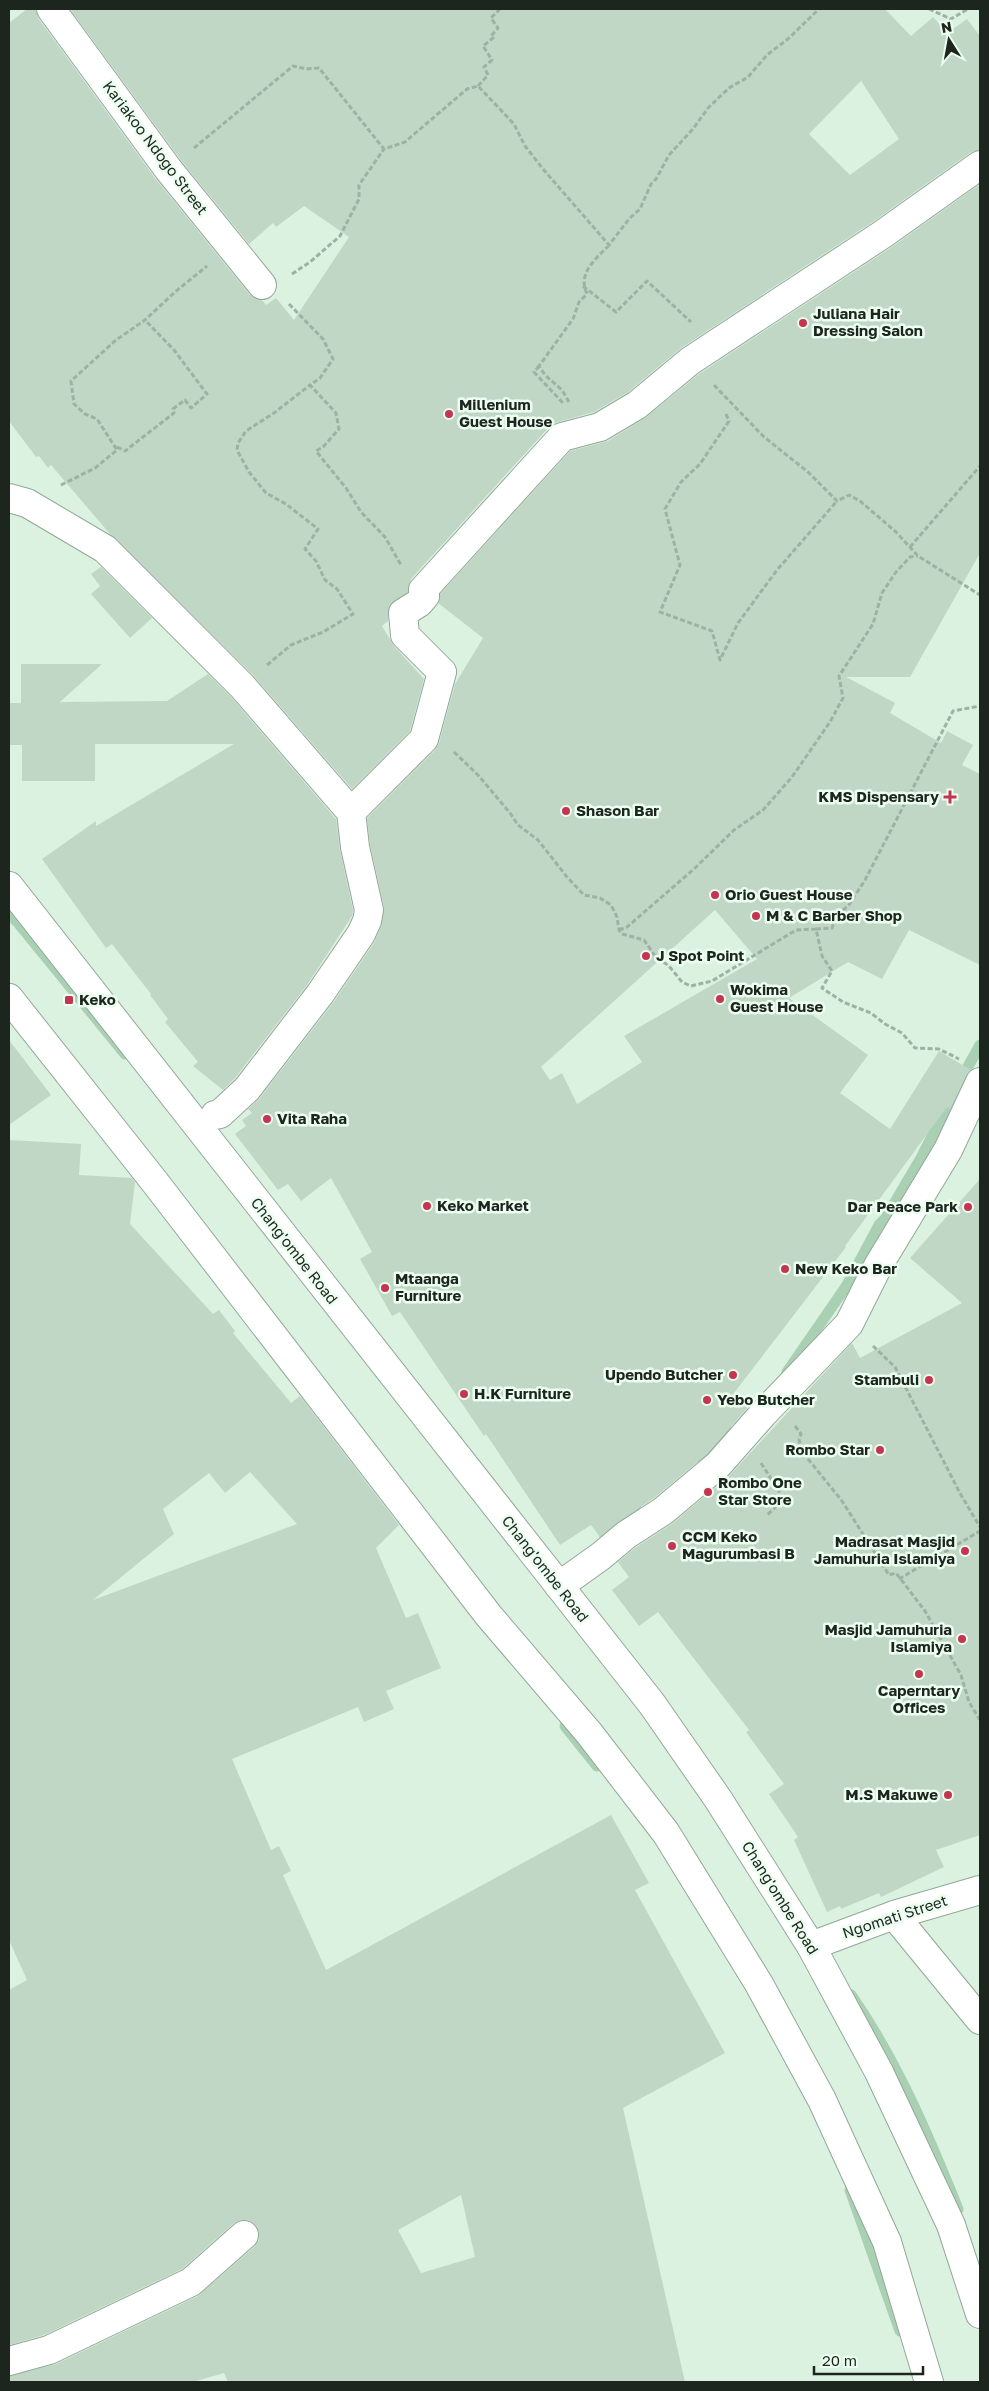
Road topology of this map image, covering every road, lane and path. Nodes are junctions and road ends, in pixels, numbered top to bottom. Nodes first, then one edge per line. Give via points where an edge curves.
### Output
1 (51, 9) edge
2 (500, 9) edge
3 (819, 9) edge
4 (929, 9) edge
5 (968, 9) edge
6 (478, 86) junction
7 (384, 149) junction
8 (980, 166) edge
9 (168, 169) junction
10 (609, 244) junction
11 (231, 247) junction
12 (269, 284) junction
13 (582, 285) junction
14 (145, 320) junction
15 (716, 345) junction
16 (690, 361) junction
17 (539, 366) junction
18 (310, 385) junction
19 (726, 414) dead end
20 (572, 434) junction
21 (117, 447) junction
22 (980, 466) edge
23 (18, 501) edge
24 (836, 501) junction
25 (910, 547) junction
26 (918, 556) junction
27 (423, 590) junction
28 (980, 595) edge
29 (242, 686) junction
30 (980, 706) edge
31 (424, 739) junction
32 (351, 812) junction
33 (9, 886) edge
34 (816, 929) junction
35 (619, 930) junction
36 (9, 998) edge
37 (963, 1062) dead end
38 (980, 1082) edge
39 (215, 1115) dead end
40 (849, 1324) junction
41 (791, 1420) dead end
42 (760, 1460) dead end
43 (766, 1516) dead end
44 (980, 1527) edge
45 (980, 1531) edge
46 (899, 1579) junction
47 (559, 1586) junction
48 (980, 1720) edge
49 (980, 1890) edge
50 (894, 1914) junction
51 (811, 1946) junction
52 (980, 2020) edge
53 (244, 2235) dead end
54 (980, 2314) edge
55 (9, 2361) edge
56 (929, 2382) edge

1 - 9 street, Kariakoo Ndogo Street
2 - 6 path via 491,18 498,28 491,36 493,38 483,46 492,60 484,67 488,75
3 - 10 path via 790,38 767,55 748,77 729,88 708,108 669,154 640,209
4 - 5 path via 951,19
6 - 7 path via 467,89 406,142
6 - 10 path via 514,124 525,146 567,199
7 - 9 path via 319,68 293,66
7 - 12 path via 359,185 359,199 340,236 310,262
8 - 15 street
9 - 11 street, Kariakoo Ndogo Street
10 - 13 path via 585,272
11 - 12 street, Kariakoo Ndogo Street
11 - 14 path
12 - 18 path via 323,339 333,359 320,378
13 - 15 path via 616,312 647,281
13 - 17 path via 586,294
14 - 21 path via 116,340 71,382 74,404 97,419
14 - 21 path via 174,350 207,394 191,408 185,400 182,402 166,421 126,451
15 - 16 street
16 - 20 street via 637,405 600,427
16 - 24 path via 764,437 808,472
17 - 20 path via 534,372 566,407
17 - 20 path via 576,406
18 - 27 path via 336,412 339,428 316,451 361,512 385,537 402,567
18 - 29 path via 246,431 236,450 266,493 318,529 305,549 353,614 323,632 291,645
19 - 24 path via 729,421 664,509 680,565 660,612 712,631 720,660 744,616 777,570
20 - 27 street
21 - 23 path via 95,468
22 - 25 path
23 - 29 street via 105,549
24 - 25 path via 849,494
25 - 26 path
26 - 28 path
26 - 35 path via 910,557 882,593 873,624 839,676 843,698 792,777 763,810 734,830 627,928
27 - 31 street via 425,596 419,603 403,613 405,635 442,672
29 - 32 street
30 - 34 path via 953,711 865,880 836,916 832,928
31 - 32 street
31 - 35 path via 451,750 471,769 584,895 600,898 611,905
32 - 39 street via 355,847 370,910 367,921 320,994 247,1089
33 - 47 street, Chang'ombe Road
34 - 35 path via 796,930 712,981 691,986 682,982 669,966 655,956 644,940 622,934
34 - 37 path via 822,956 832,971 822,988 843,1002 871,1013 902,1033 915,1048 939,1049
36 - 56 street via 489,1616 589,1733 666,1833 759,1984 822,2100 887,2242
38 - 40 street via 948,1150 878,1266
40 - 44 path via 895,1367
40 - 47 street via 718,1465 663,1511
41 - 46 path via 801,1434 799,1440 804,1454 842,1501 889,1575 896,1573
42 - 43 path via 784,1499
45 - 46 path
46 - 48 path via 925,1611 961,1675 969,1702
47 - 51 street, Chang'ombe Road via 652,1704 713,1791
49 - 50 street, Ngomati Street
50 - 51 street, Ngomati Street
50 - 52 street
51 - 54 street, Chang'ombe Road via 879,2072 951,2225
53 - 55 street via 192,2282 50,2350

